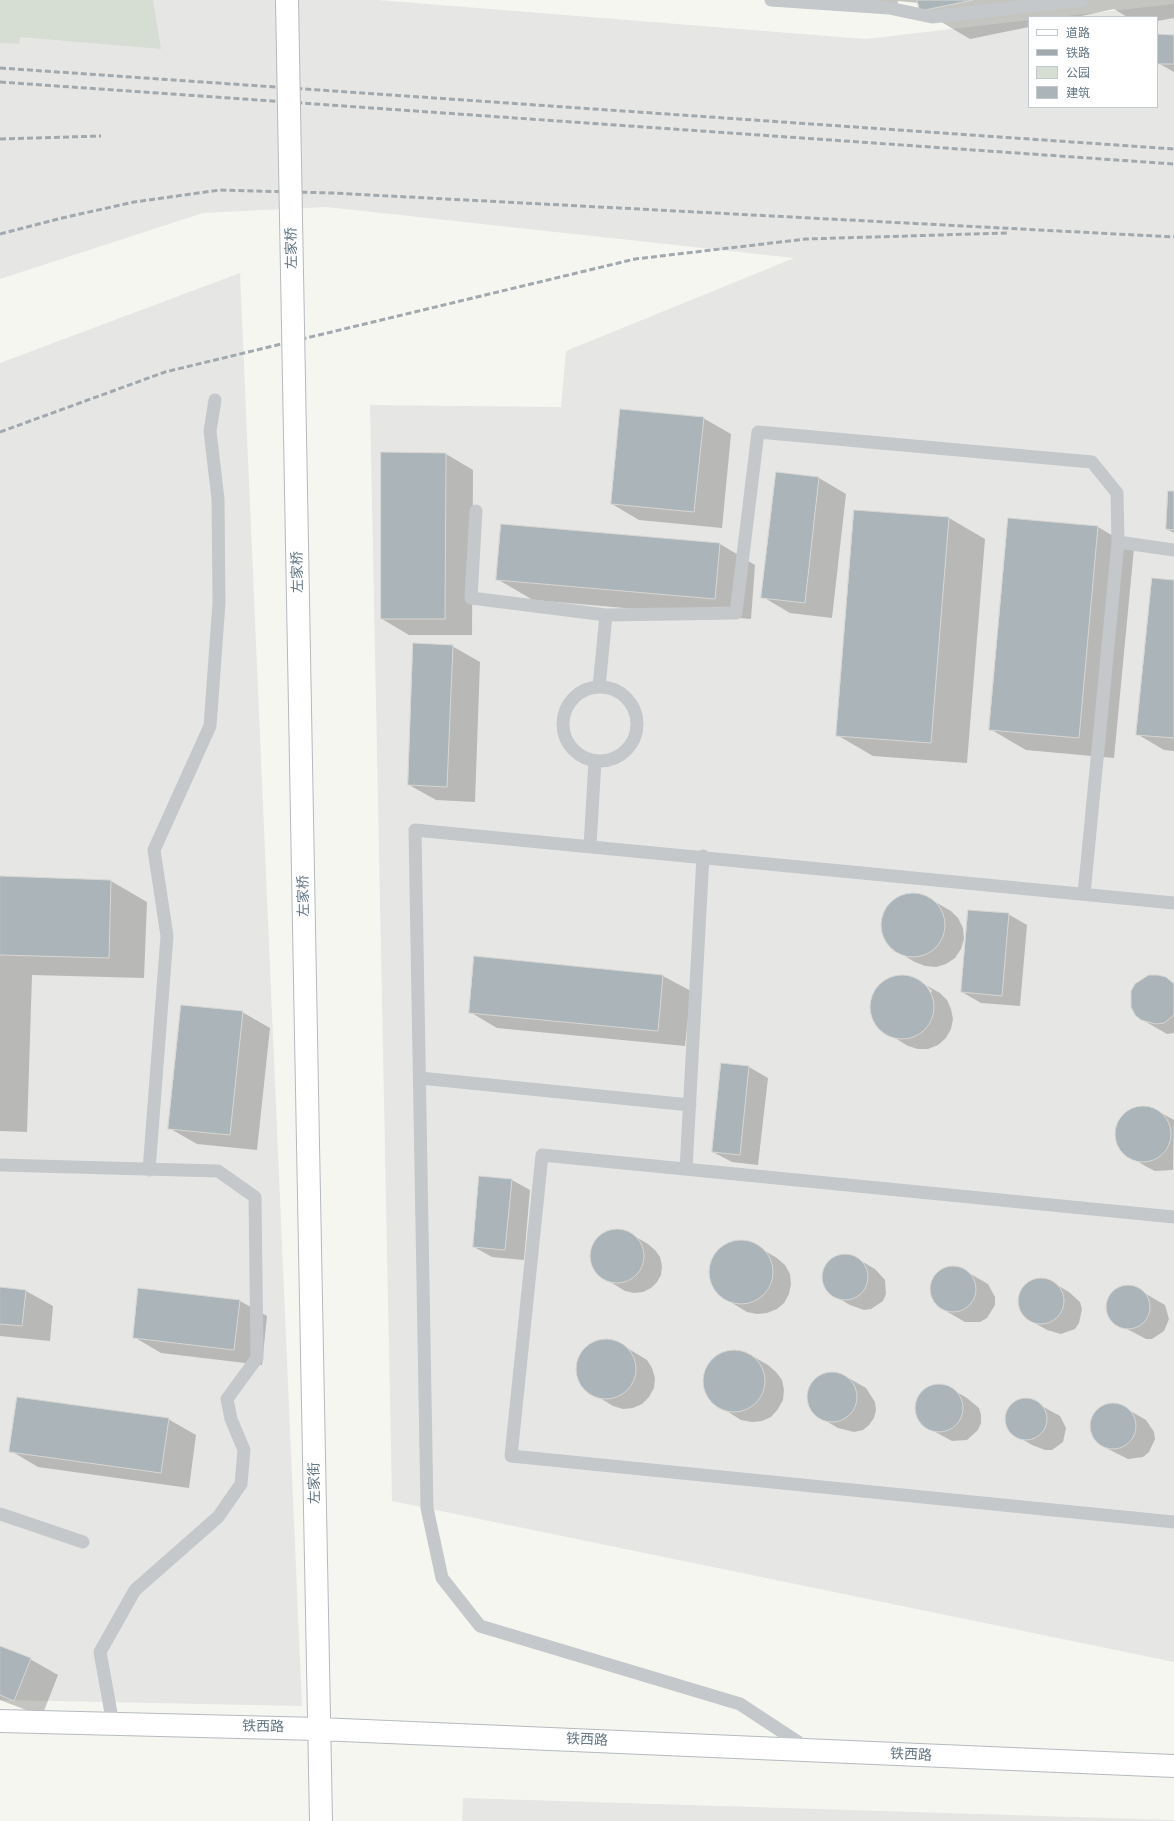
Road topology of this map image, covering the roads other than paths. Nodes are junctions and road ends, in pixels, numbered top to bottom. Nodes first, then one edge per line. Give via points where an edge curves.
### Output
1 (287, 0) edge
2 (771, 0) edge
3 (1082, 0) edge
4 (215, 400) dead end
5 (476, 511) dead end
6 (1118, 542) junction
7 (1174, 550) edge
8 (606, 615) junction
9 (599, 687) junction
10 (595, 761) junction
11 (590, 846) junction
12 (703, 856) junction
13 (1084, 894) junction
14 (1174, 904) edge
15 (420, 1078) junction
16 (690, 1105) junction
17 (308, 1144) joint
18 (0, 1166) edge
19 (686, 1169) junction
20 (149, 1170) junction
21 (1174, 1217) edge
22 (0, 1514) edge
23 (1174, 1522) edge
24 (83, 1542) dead end
25 (0, 1721) edge
26 (113, 1724) junction
27 (319, 1729) junction
28 (811, 1750) junction
29 (1174, 1766) edge
30 (321, 1821) edge

1 - 17 main road, 左家桥, bridge
2 - 3 lane via 889,8 932,17
4 - 20 lane via 210,431 218,499 220,603 210,726 154,850 167,936
5 - 8 lane via 471,598
6 - 7 lane
6 - 8 lane via 1117,493 1092,462 758,432 736,613
6 - 13 lane
8 - 9 lane
9 - 10 lane via 577,694 568,704 563,716 566,740 572,750 582,757
9 - 10 lane via 613,689 624,696 637,718 637,730 633,742 626,751 616,758
10 - 11 lane
11 - 12 lane
11 - 15 lane via 415,830
12 - 13 lane
12 - 16 lane
13 - 14 lane
15 - 16 lane
15 - 28 lane via 427,1508 442,1578 480,1626 740,1704
16 - 19 lane
17 - 27 main road, 左家街
18 - 20 lane
19 - 21 lane
19 - 23 lane via 542,1154 511,1456
20 - 26 lane via 218,1172 255,1198 257,1358 227,1399 231,1419 244,1450 241,1484 218,1517 134,1590 100,1652
22 - 24 lane
25 - 26 main road, 铁西路
26 - 27 main road, 铁西路
27 - 28 main road, 铁西路
27 - 30 main road, 左家街
28 - 29 main road, 铁西路

